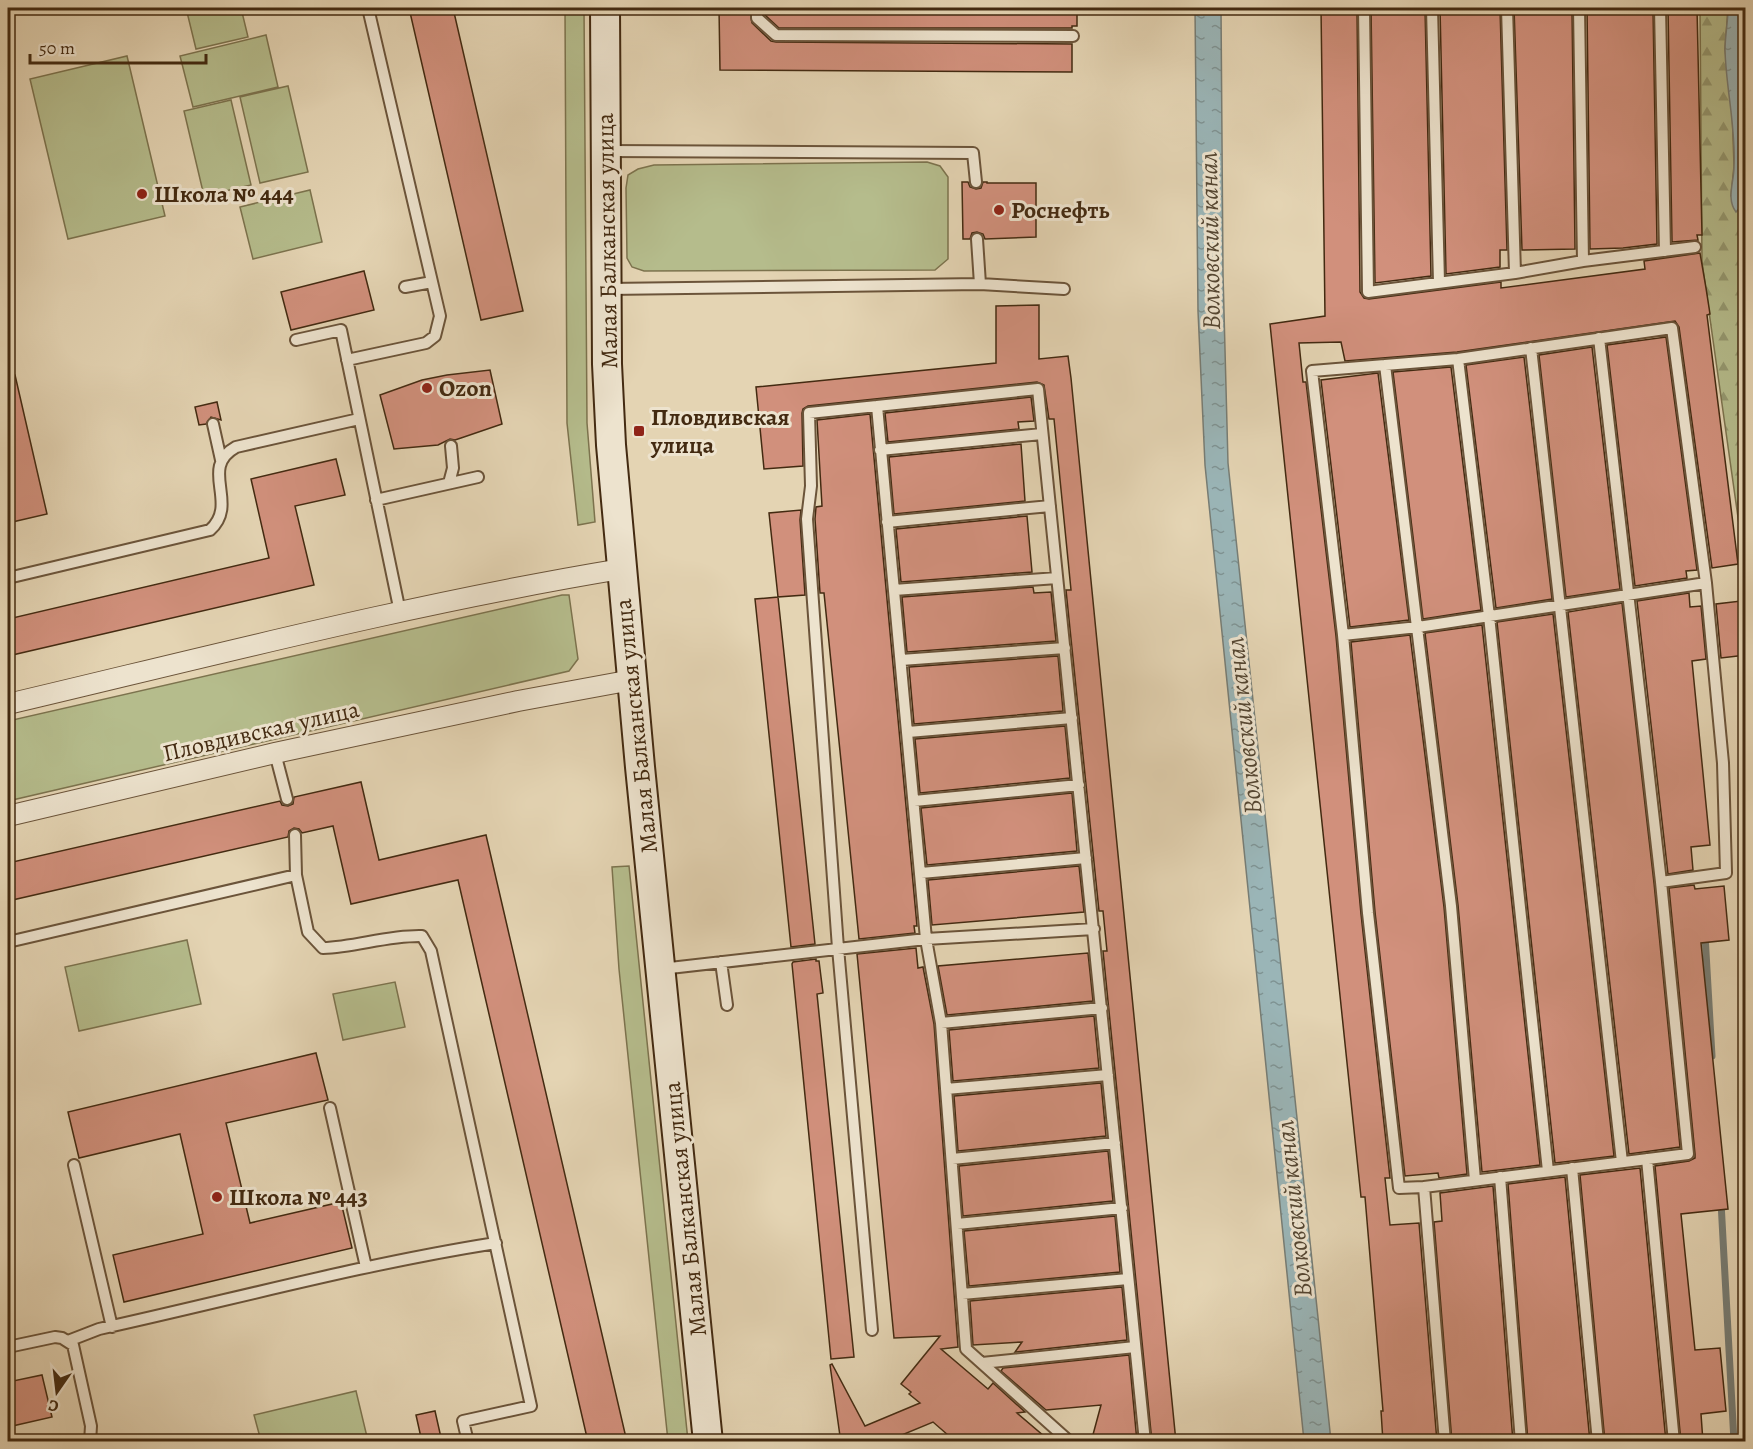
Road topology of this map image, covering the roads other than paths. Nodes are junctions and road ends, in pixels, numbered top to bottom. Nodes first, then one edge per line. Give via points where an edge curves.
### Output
1 (368, 8) edge
2 (605, 8) edge
3 (757, 8) edge
4 (1364, 8) edge
5 (1432, 8) edge
6 (1507, 8) edge
7 (1579, 8) edge
8 (1660, 8) edge
9 (1073, 36) dead end
10 (606, 151) junction
11 (976, 182) dead end
12 (977, 239) dead end
13 (1695, 247) dead end
14 (1665, 251) junction
15 (1583, 261) junction
16 (1515, 273) junction
17 (432, 282) junction
18 (1439, 282) junction
19 (980, 284) junction
20 (405, 287) dead end
21 (607, 289) junction
22 (1064, 289) dead end
23 (1599, 338) junction
24 (296, 340) dead end
25 (1531, 348) junction
26 (1458, 359) junction
27 (347, 360) junction
28 (1385, 366) junction
29 (877, 406) junction
30 (359, 419) junction
31 (213, 424) dead end
32 (1042, 434) junction
33 (451, 446) dead end
34 (880, 450) junction
35 (221, 460) junction
36 (478, 477) dead end
37 (448, 483) junction
38 (376, 500) junction
39 (1050, 506) junction
40 (888, 522) junction
41 (621, 569) junction
42 (8, 578) edge
43 (1057, 578) junction
44 (1706, 584) junction
45 (894, 590) junction
46 (1629, 595) junction
47 (1560, 606) junction
48 (399, 612) junction
49 (1489, 616) junction
50 (1418, 627) junction
51 (1343, 635) junction
52 (1065, 648) junction
53 (901, 660) junction
54 (632, 680) junction
55 (8, 704) edge
56 (1072, 718) junction
57 (908, 732) junction
58 (275, 753) junction
59 (1079, 784) junction
60 (287, 799) dead end
61 (914, 801) junction
62 (8, 816) edge
63 (295, 835) dead end
64 (1086, 858) junction
65 (921, 873) junction
66 (296, 875) junction
67 (1661, 882) junction
68 (1094, 929) junction
69 (926, 939) junction
70 (8, 942) edge
71 (838, 948) junction
72 (721, 962) junction
73 (660, 969) junction
74 (727, 1005) dead end
75 (1102, 1008) junction
76 (941, 1023) junction
77 (1108, 1075) junction
78 (946, 1089) junction
79 (330, 1108) dead end
80 (1115, 1143) junction
81 (952, 1159) junction
82 (1647, 1159) junction
83 (1622, 1162) junction
84 (74, 1165) dead end
85 (1572, 1168) junction
86 (1548, 1171) junction
87 (1500, 1177) junction
88 (1475, 1180) junction
89 (1424, 1186) junction
90 (1122, 1208) junction
91 (957, 1224) junction
92 (496, 1244) junction
93 (366, 1268) junction
94 (1128, 1279) junction
95 (962, 1294) junction
96 (112, 1327) junction
97 (872, 1330) dead end
98 (68, 1341) junction
99 (8, 1347) edge
100 (1135, 1347) junction
101 (982, 1363) junction
102 (90, 1442) edge
103 (468, 1442) edge
104 (708, 1442) edge
105 (1070, 1442) edge
106 (1144, 1442) edge
107 (1445, 1442) edge
108 (1521, 1442) edge
109 (1598, 1442) edge
110 (1674, 1442) edge

1 - 17 lane
2 - 10 street, Малая Балканская улица
3 - 9 lane via 757,18 776,35
4 - 18 lane via 1368,292
5 - 18 lane
6 - 16 lane
7 - 15 lane
8 - 14 lane
10 - 11 lane via 973,153
10 - 21 street, Малая Балканская улица
12 - 19 lane
13 - 14 lane
14 - 15 lane
15 - 16 lane
16 - 18 lane
17 - 20 lane
17 - 27 lane via 440,316 435,336 426,343
19 - 21 lane
19 - 22 lane
21 - 41 street, Малая Балканская улица via 610,433
23 - 25 lane
23 - 44 lane via 1672,328
23 - 46 lane
24 - 27 lane via 341,330
25 - 26 lane
25 - 47 lane
26 - 28 lane
26 - 49 lane
27 - 30 lane
28 - 50 lane
28 - 51 lane via 1312,371
29 - 32 lane via 1038,389
29 - 34 lane
29 - 71 lane via 809,413 811,486 807,519
30 - 35 lane via 236,447
30 - 38 lane
31 - 35 lane
32 - 34 lane
32 - 39 lane
33 - 37 lane via 453,468
34 - 40 lane
35 - 42 lane via 218,478 222,510 210,530
36 - 37 lane
37 - 38 lane
38 - 48 lane
39 - 40 lane
39 - 43 lane
40 - 45 lane
41 - 48 street
41 - 54 street, Малая Балканская улица
43 - 45 lane
43 - 52 lane
44 - 46 lane
44 - 67 lane via 1724,763 1726,873
45 - 53 lane
46 - 47 lane
46 - 67 lane
47 - 49 lane
47 - 83 lane
48 - 55 street
49 - 50 lane
49 - 86 lane
50 - 51 lane
50 - 88 lane via 1451,906
51 - 89 lane via 1368,913 1399,1188
52 - 53 lane
52 - 56 lane
53 - 57 lane
54 - 58 street, Пловдивская улица via 518,700
54 - 73 street, Малая Балканская улица
56 - 57 lane
56 - 59 lane
57 - 61 lane
58 - 60 lane
58 - 62 street, Пловдивская улица
59 - 61 lane
59 - 64 lane
61 - 65 lane
63 - 66 lane
64 - 65 lane
64 - 68 lane
65 - 69 lane
66 - 70 lane
66 - 92 lane via 308,932 323,948 402,935 422,936 431,951
67 - 82 lane via 1688,1154
68 - 69 lane
68 - 75 lane
69 - 71 lane
69 - 76 lane
71 - 72 lane
71 - 97 lane
72 - 73 lane
72 - 74 lane
73 - 104 street, Малая Балканская улица
75 - 76 lane
75 - 77 lane
76 - 78 lane
77 - 78 lane
77 - 80 lane
78 - 81 lane
79 - 93 lane
80 - 81 lane
80 - 90 lane
81 - 91 lane
82 - 83 lane
82 - 110 lane
83 - 85 lane
84 - 96 lane
85 - 86 lane
85 - 109 lane
86 - 87 lane
87 - 88 lane
87 - 108 lane
88 - 89 lane
89 - 107 lane
90 - 91 lane
90 - 94 lane
91 - 95 lane
92 - 93 lane
92 - 103 lane via 531,1406 463,1421
93 - 96 lane
94 - 95 lane
94 - 100 lane
95 - 101 lane via 966,1348
96 - 98 lane
98 - 99 lane via 55,1337
98 - 102 lane via 76,1352
100 - 101 lane
100 - 106 lane
101 - 105 lane

